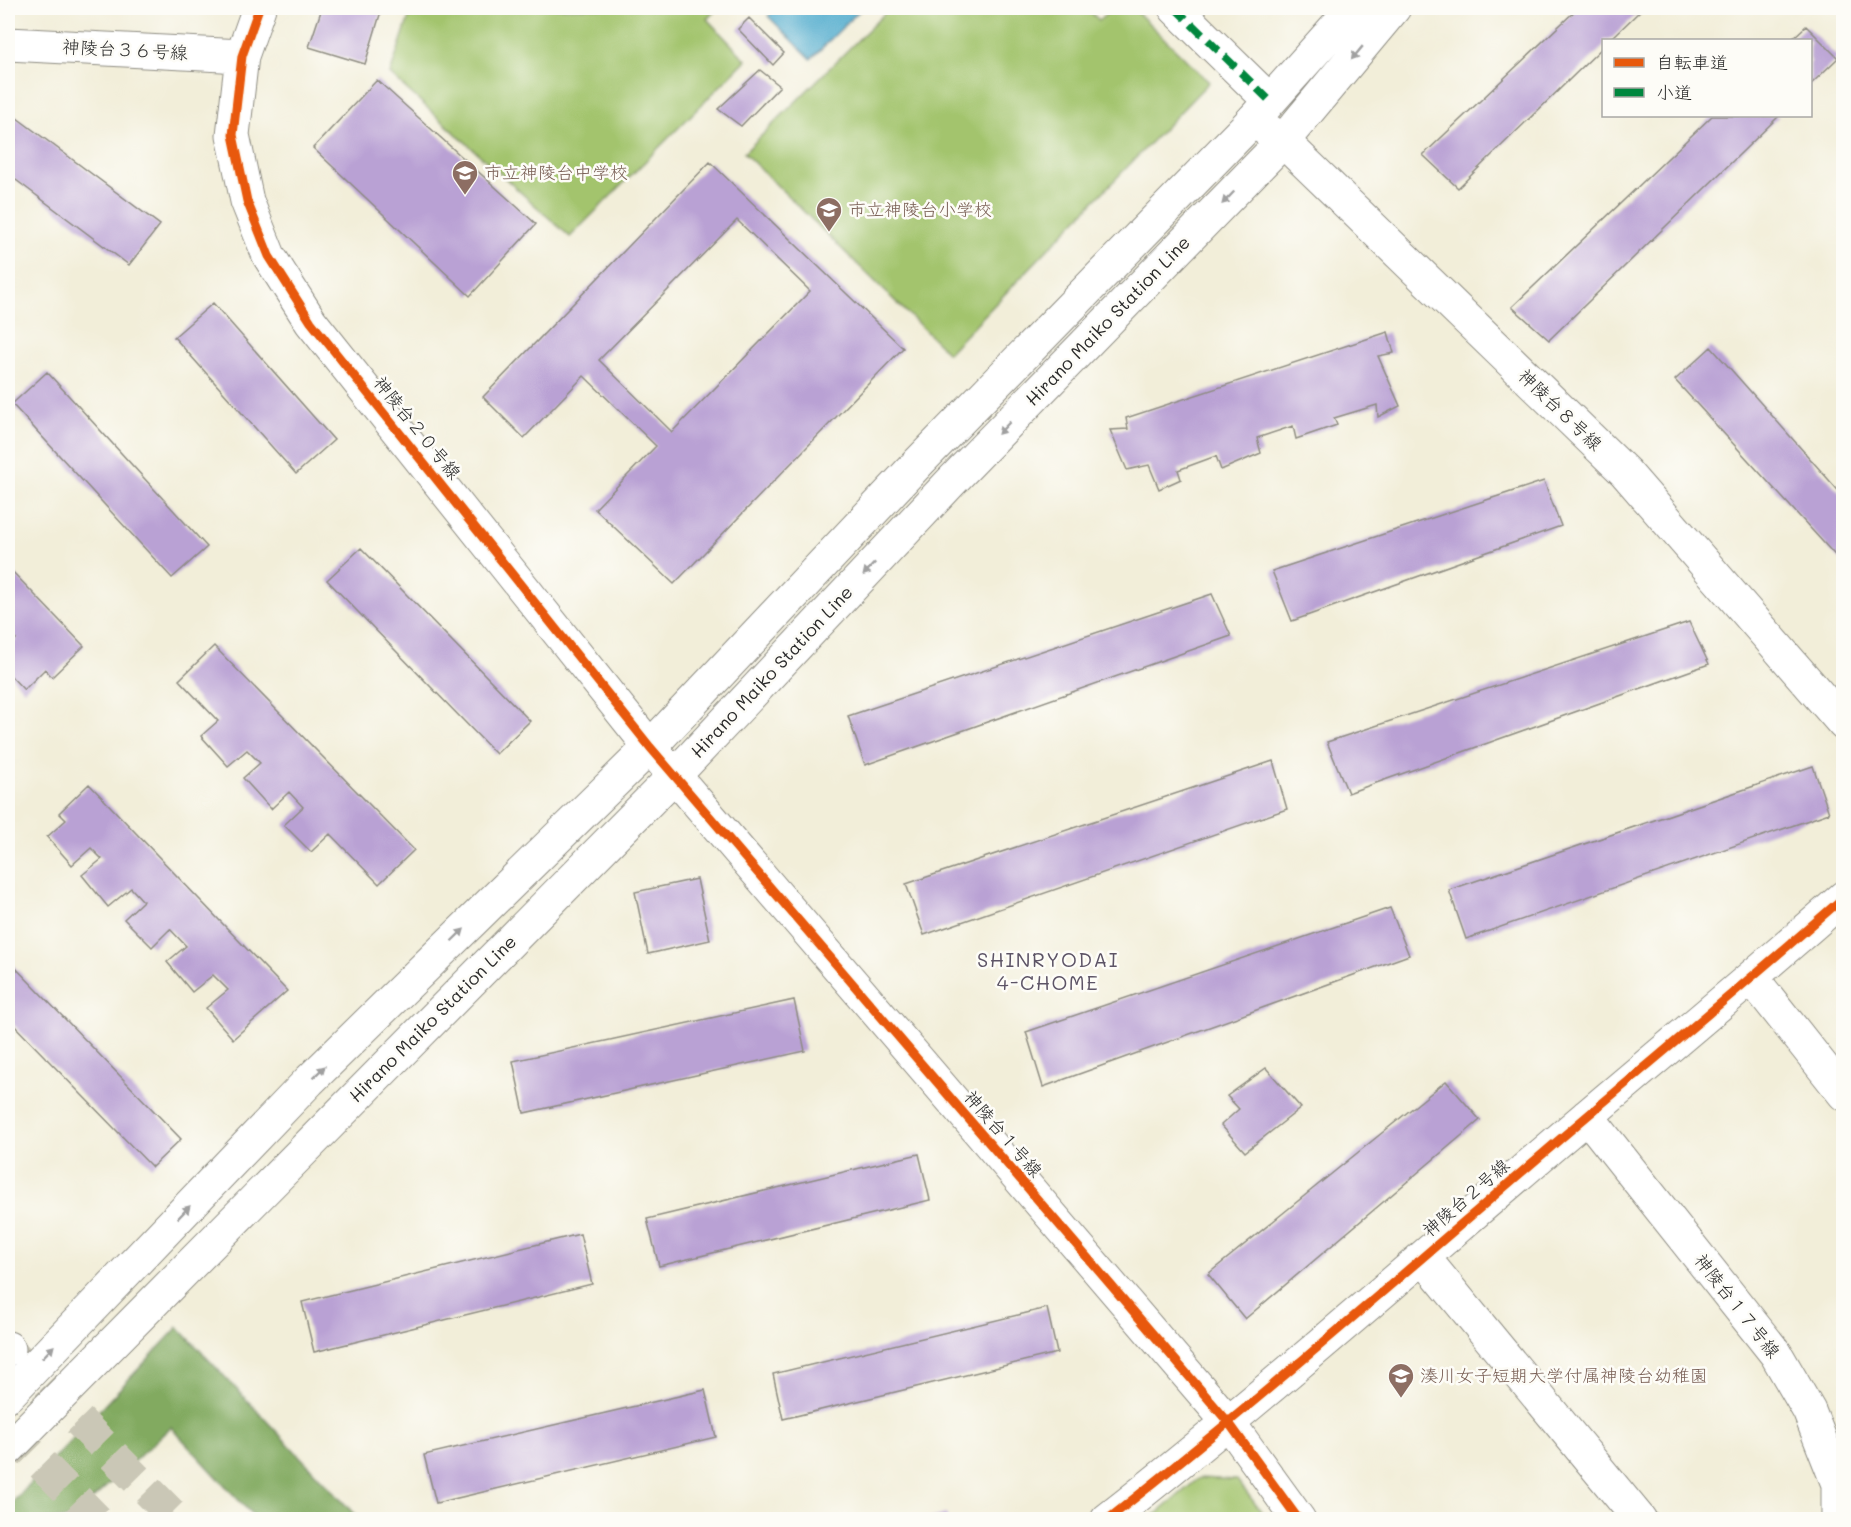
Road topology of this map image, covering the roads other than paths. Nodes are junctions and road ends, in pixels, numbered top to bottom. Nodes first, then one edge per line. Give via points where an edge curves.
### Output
1 (259, 8) edge
2 (1175, 8) edge
3 (1353, 8) edge
4 (1394, 8) edge
5 (8, 44) edge
6 (242, 56) junction
7 (1261, 110) junction
8 (1283, 141) junction
9 (1844, 724) edge
10 (650, 747) junction
11 (675, 775) junction
12 (1844, 897) edge
13 (1752, 978) junction
14 (1844, 1094) edge
15 (1587, 1116) junction
16 (1422, 1257) junction
17 (8, 1395) edge
18 (1229, 1423) junction
19 (8, 1449) edge
20 (1107, 1520) edge
21 (1299, 1520) edge
22 (1640, 1520) edge
23 (1838, 1520) edge

1 - 6 street, 神陵台２０号線
2 - 7 street, 神陵台８号線
3 - 7 street, Hirano Maiko Station Line
4 -> 8 street, Hirano Maiko Station Line
5 - 6 street, 神陵台３６号線
6 - 10 street, 神陵台２０号線 via 233,135 247,201 269,256 311,322
7 - 8 street, 神陵台８号線
7 - 10 street, Hirano Maiko Station Line
8 - 9 street, 神陵台８号線 via 1624,472
8 -> 11 street, Hirano Maiko Station Line via 950,483
10 - 11 street, 神陵台２０号線
17 -> 10 street, Hirano Maiko Station Line via 309,1081
11 - 18 street, 神陵台１号線
11 - 19 street, Hirano Maiko Station Line
12 - 13 street, 神陵台２号線
13 - 14 street
13 - 15 street, 神陵台２号線
15 - 16 street, 神陵台２号線
15 - 23 street, 神陵台１７号線 via 1776,1354 1809,1411 1838,1484
16 - 18 street, 神陵台２号線
16 - 22 street
18 - 20 street, 神陵台２号線
18 - 21 street, 神陵台１号線

